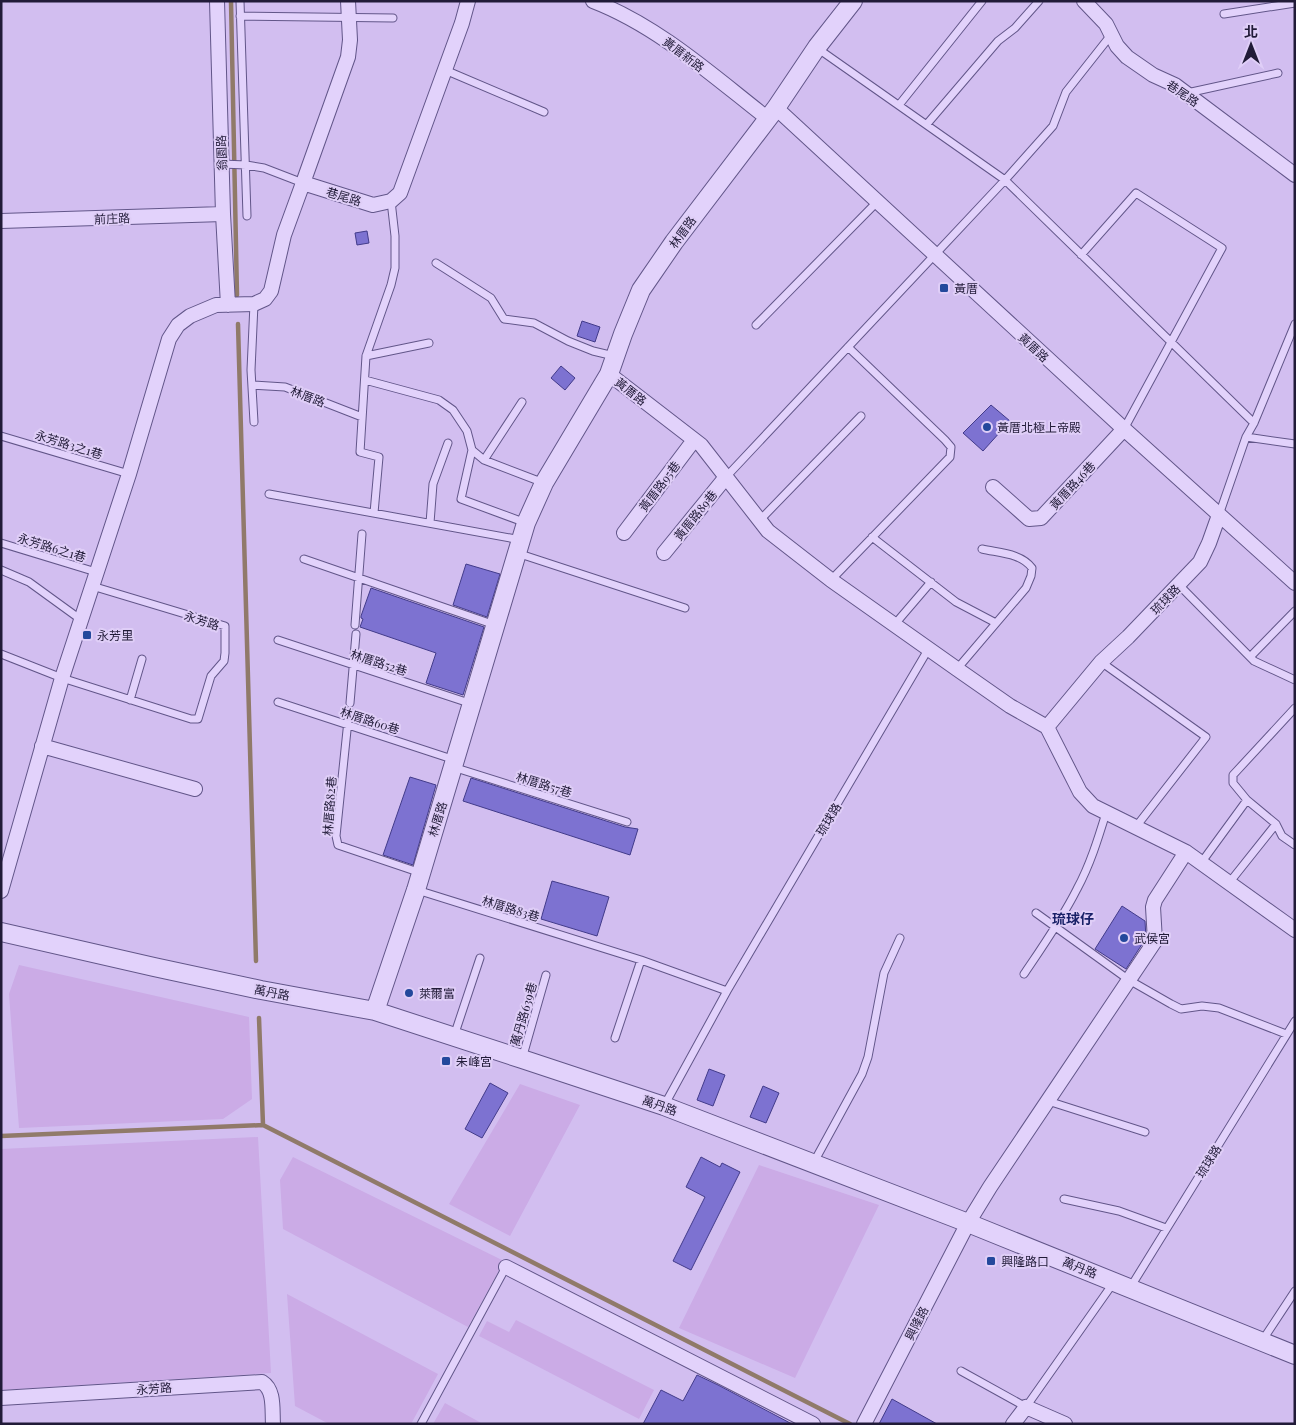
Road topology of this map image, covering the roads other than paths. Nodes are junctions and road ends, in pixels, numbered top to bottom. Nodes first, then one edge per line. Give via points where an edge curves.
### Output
1 (217, 1) edge
2 (240, 1) edge
3 (348, 1) edge
4 (468, 1) edge
5 (593, 1) edge
6 (853, 1) edge
7 (982, 1) edge
8 (1039, 1) edge
9 (1088, 2) edge
10 (1295, 3) edge
11 (1224, 14) dead end
12 (240, 16) junction
13 (349, 18) junction
14 (392, 18) dead end
15 (1111, 35) junction
16 (817, 48) junction
17 (445, 70) junction
18 (1278, 73) dead end
19 (1186, 93) junction
20 (899, 105) junction
21 (544, 112) dead end
22 (772, 113) junction
23 (927, 124) junction
24 (222, 164) junction
25 (246, 165) junction
26 (1295, 175) edge
27 (1005, 180) junction
28 (302, 183) junction
29 (391, 201) junction
30 (877, 202) junction
31 (223, 214) junction
32 (247, 216) dead end
33 (1, 221) edge
34 (934, 254) junction
35 (1082, 255) junction
36 (436, 263) dead end
37 (254, 304) junction
38 (228, 305) junction
39 (1295, 324) edge
40 (756, 325) dead end
41 (429, 344) dead end
42 (1171, 344) junction
43 (848, 347) junction
44 (366, 356) junction
45 (615, 356) junction
46 (609, 374) junction
47 (364, 380) junction
48 (252, 385) junction
49 (522, 402) dead end
50 (861, 416) dead end
51 (362, 417) junction
52 (254, 422) dead end
53 (1254, 423) junction
54 (1124, 429) junction
55 (1, 436) edge
56 (1246, 437) junction
57 (694, 440) junction
58 (448, 443) dead end
59 (1295, 444) edge
60 (472, 450) junction
61 (484, 460) junction
62 (129, 474) junction
63 (726, 476) junction
64 (544, 483) junction
65 (993, 487) dead end
66 (270, 494) dead end
67 (374, 513) junction
68 (1219, 515) junction
69 (760, 520) junction
70 (430, 523) junction
71 (526, 523) junction
72 (624, 533) dead end
73 (362, 534) dead end
74 (872, 537) junction
75 (1, 543) edge
76 (519, 546) junction
77 (982, 549) dead end
78 (664, 553) dead end
79 (304, 559) dead end
80 (1, 570) edge
81 (96, 572) junction
82 (358, 578) junction
83 (831, 580) junction
84 (931, 582) junction
85 (1295, 583) edge
86 (92, 586) junction
87 (1179, 586) junction
88 (686, 608) dead end
89 (1295, 611) edge
90 (80, 619) junction
91 (996, 623) junction
92 (355, 624) dead end
93 (894, 624) junction
94 (495, 625) junction
95 (356, 634) dead end
96 (278, 640) dead end
97 (929, 648) junction
98 (1, 654) edge
99 (1250, 656) junction
100 (142, 659) dead end
101 (1102, 662) junction
102 (353, 665) junction
103 (957, 669) junction
104 (62, 678) junction
105 (1295, 680) edge
106 (130, 700) junction
107 (278, 702) dead end
108 (473, 704) junction
109 (1295, 708) edge
110 (348, 725) junction
111 (1047, 727) junction
112 (42, 746) junction
113 (454, 763) junction
114 (195, 789) dead end
115 (1247, 800) junction
116 (1106, 813) junction
117 (627, 822) dead end
118 (1276, 824) junction
119 (1135, 828) junction
120 (1295, 845) edge
121 (1186, 852) junction
122 (1201, 863) junction
123 (419, 881) junction
124 (1229, 883) junction
125 (1, 891) edge
126 (1036, 913) dead end
127 (1056, 927) junction
128 (1295, 930) edge
129 (1, 932) edge
130 (900, 938) dead end
131 (480, 958) dead end
132 (641, 960) junction
133 (1024, 974) dead end
134 (546, 975) dead end
135 (1129, 980) junction
136 (727, 991) junction
137 (375, 1011) junction
138 (1295, 1021) edge
139 (1286, 1034) junction
140 (453, 1037) junction
141 (615, 1038) dead end
142 (522, 1059) junction
143 (1048, 1101) junction
144 (664, 1106) junction
145 (1145, 1132) dead end
146 (813, 1163) junction
147 (1064, 1199) dead end
148 (968, 1223) junction
149 (1166, 1228) junction
150 (506, 1267) joint
151 (1122, 1285) junction
152 (1295, 1291) edge
153 (1261, 1342) junction
154 (1295, 1355) edge
155 (961, 1371) dead end
156 (1, 1398) edge
157 (1026, 1407) junction
158 (273, 1424) edge
159 (421, 1424) edge
160 (812, 1424) edge
161 (864, 1424) edge
162 (1013, 1424) edge
163 (1065, 1424) edge

1 - 24 street, 翁園路
2 - 12 lane
3 - 13 street
4 - 17 street
5 - 22 street, 黃厝新路 via 656,33
6 - 16 street, 林厝路
7 - 20 lane
8 - 23 lane via 1015,28 998,41
9 - 15 street, 巷尾路
10 - 11 lane
12 - 13 lane
12 - 25 lane
13 - 14 lane
13 - 28 street via 348,57
15 - 19 street, 巷尾路 via 1126,57
15 - 27 lane via 1066,92 1053,126
16 - 20 lane
16 - 22 street, 林厝路
17 - 21 lane
17 - 29 street via 400,192
18 - 19 lane
19 - 26 street, 巷尾路
20 - 23 lane
22 - 30 street, 黃厝路
22 - 45 street, 林厝路 via 641,290
23 - 27 lane
24 - 25 lane
24 - 31 street, 翁園路
25 - 28 lane via 264,168
25 - 32 lane
27 - 34 lane
27 - 35 lane
28 - 29 street, 巷尾路 via 373,205
28 - 37 street via 284,234 271,291 266,299
29 - 44 lane via 395,268
30 - 34 street, 黃厝路
30 - 40 lane
31 - 33 street, 前庄路
31 - 38 street, 翁園路
34 - 43 lane
34 - 54 street, 黃厝路
35 - 42 lane
35 - 42 lane via 1136,193 1222,248
36 - 45 lane via 490,298 504,319 534,323 568,341
37 - 38 street
37 - 48 lane
38 - 62 street via 216,305 190,316 178,325 169,339
39 - 53 lane
41 - 44 lane
42 - 53 lane
42 - 54 lane
43 - 63 lane
43 - 74 lane via 951,448 950,457
44 - 47 lane
45 - 46 street, 林厝路
46 - 57 street, 黃厝路
46 - 64 street, 林厝路
47 - 51 lane
47 - 60 lane via 439,400 453,410 467,431
48 - 51 lane, 林厝路 via 285,387
48 - 52 lane
49 - 61 lane
50 - 69 lane
51 - 67 lane via 360,452 379,458
53 - 56 lane
54 - 65 street, 黃厝路46巷 via 1041,518 1028,519
54 - 68 street, 黃厝路
55 - 62 lane, 永芳路3之1巷
56 - 59 lane
56 - 68 lane
57 - 63 street, 黃厝路
57 - 72 street, 黃厝路95巷
58 - 70 lane via 433,484
60 - 61 lane
60 - 71 lane via 461,499
61 - 64 lane
62 - 81 street
63 - 69 street, 黃厝路
63 - 78 street, 黃厝路89巷
64 - 71 street, 林厝路
66 - 67 lane
67 - 70 lane
68 - 85 street, 黃厝路
68 - 87 street, 琉球路 via 1200,562
69 - 83 street, 黃厝路 via 768,532
70 - 76 lane
71 - 76 street, 林厝路
73 - 82 lane
74 - 83 lane
74 - 84 lane
75 - 81 lane, 永芳路6之1巷
76 - 88 lane
76 - 94 street, 林厝路
77 - 91 lane via 1019,557 1032,568 1026,588
79 - 82 lane
80 - 90 lane via 29,582
81 - 86 street
82 - 92 lane
82 - 94 lane
83 - 93 street, 黃厝路
84 - 91 lane via 956,602
84 - 93 lane
86 - 90 street
86 - 106 lane, 永芳路 via 225,626 224,661 211,676 198,719
87 - 99 lane
87 - 101 street, 琉球路
89 - 99 lane
90 - 104 street
91 - 103 lane
93 - 97 street, 黃厝路
94 - 108 street, 林厝路
95 - 102 lane, 林厝路82巷
96 - 102 lane, 林厝路52巷
97 - 103 street, 黃厝路
97 - 136 lane, 琉球路
98 - 104 lane, 永芳路
99 - 105 lane via 1254,661
100 - 106 lane
101 - 111 street, 琉球路
101 - 119 lane via 1206,737
102 - 108 lane, 林厝路52巷
102 - 110 lane, 林厝路82巷
103 - 111 street, 黃厝路
104 - 106 lane, 永芳路
104 - 112 street
107 - 110 lane, 林厝路60巷
108 - 113 street, 林厝路
109 - 115 lane via 1233,774 1233,783
110 - 113 lane, 林厝路60巷
110 - 123 lane, 林厝路82巷 via 336,836 338,845
111 - 116 street via 1080,792 1093,806
112 - 114 street
112 - 125 street
113 - 117 lane, 林厝路57巷
113 - 123 street, 林厝路
115 - 118 lane
115 - 122 lane
116 - 119 street
116 - 127 lane via 1078,888
118 - 120 lane via 1282,836
118 - 124 lane
119 - 121 street
121 - 122 street
121 - 135 street via 1155,900 1155,941
122 - 124 street
123 - 132 lane, 林厝路83巷
123 - 137 street, 林厝路
124 - 128 street
126 - 127 lane
127 - 133 lane
127 - 135 lane
129 - 137 street, 萬丹路 via 174,972
130 - 146 lane via 884,973 862,1074
131 - 140 lane
132 - 136 lane
132 - 141 lane
134 - 142 lane, 萬丹路639巷
135 - 139 lane via 1181,1009 1219,1008
135 - 143 street
136 - 144 lane, 琉球路
137 - 140 street, 萬丹路
138 - 139 lane, 琉球路
139 - 149 lane, 琉球路
140 - 142 street, 萬丹路
142 - 144 street, 萬丹路
143 - 145 lane
143 - 148 street
144 - 146 street, 萬丹路
146 - 148 street, 萬丹路
147 - 149 lane via 1119,1211
148 - 151 street, 萬丹路
148 - 161 street, 興隆路
149 - 151 lane, 琉球路
150 - 159 lane
150 - 160 street
151 - 153 street, 萬丹路
151 - 157 lane, 琉球路
152 - 153 lane
153 - 154 street, 萬丹路
155 - 157 lane
156 - 158 street, 永芳路 via 262,1382 271,1392
157 - 162 street
157 - 163 street

